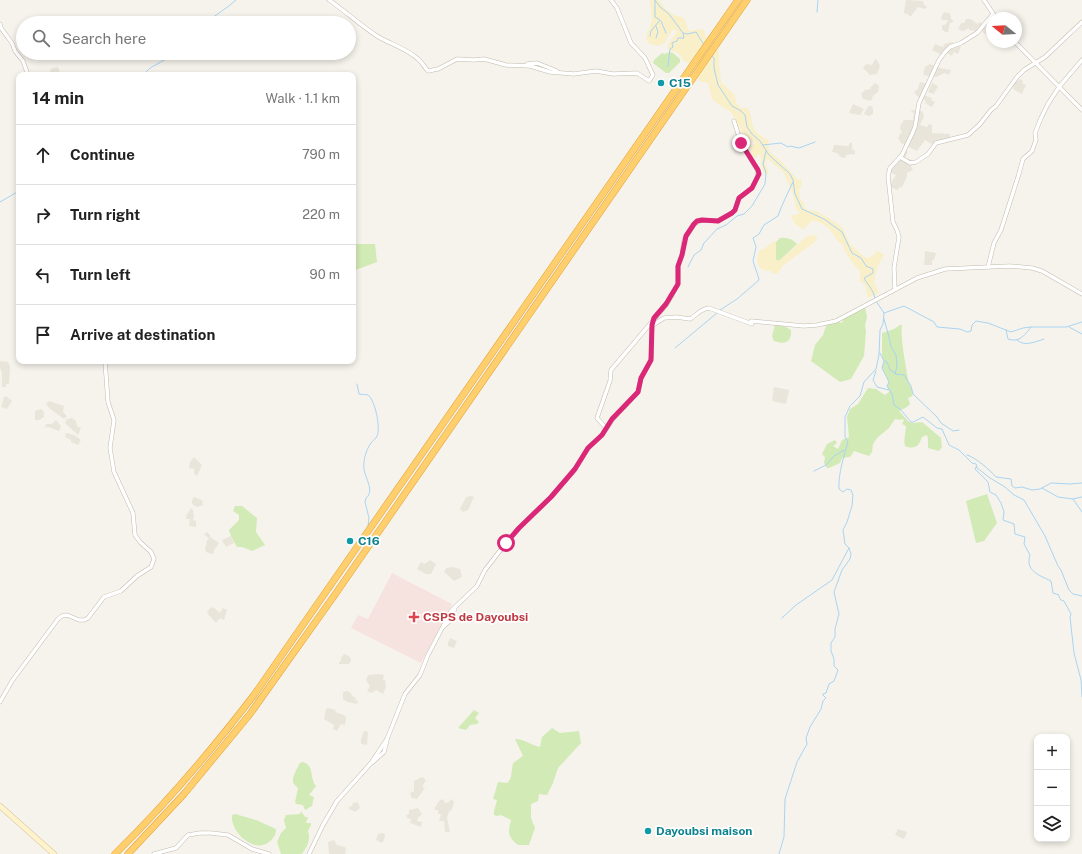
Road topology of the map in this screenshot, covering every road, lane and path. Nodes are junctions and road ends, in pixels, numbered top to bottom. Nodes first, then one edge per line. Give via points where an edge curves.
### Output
1 (329, 0) edge
2 (611, 0) edge
3 (738, 0) edge
4 (747, 0) edge
5 (984, 0) edge
6 (992, 12) edge
7 (350, 16) edge
8 (356, 20) edge
9 (1082, 22) edge
10 (0, 24) edge
11 (986, 24) edge
12 (1021, 48) edge
13 (16, 52) edge
14 (22, 60) edge
15 (1082, 60) edge
16 (1036, 63) junction
17 (27, 72) edge
18 (1060, 87) junction
19 (1082, 110) edge
20 (734, 121) dead end
21 (900, 157) junction
22 (988, 267) junction
23 (895, 289) junction
24 (1082, 294) edge
25 (654, 318) junction
26 (652, 325) junction
27 (646, 328) junction
28 (105, 364) edge
29 (606, 428) junction
30 (0, 702) edge
31 (0, 806) edge
32 (54, 854) edge
33 (115, 854) edge
34 (128, 854) edge
35 (154, 854) edge
36 (269, 854) edge
37 (309, 854) edge

1 - 7 street
2 - 8 street via 617,8 631,43 645,58 653,76 649,81 637,73 613,74 596,71 574,74 560,72 537,63 506,65 487,59 454,60 438,69 428,71 416,57 378,37
3 - 33 highway via 254,695 183,782
4 - 34 highway via 250,714 184,794
5 - 6 street
9 - 16 street via 1065,40
10 - 13 street
11 - 21 street via 961,43 950,47 939,60 919,103 915,127
12 - 16 street
14 - 17 street
15 - 18 street
16 - 18 street
16 - 21 street via 1017,77 996,106 968,135 936,143 928,154 916,162 910,163
18 - 19 street
18 - 22 street via 1041,118 1032,151 1023,159
20 - 25 street via 741,143 759,174 752,188 739,198 732,213 718,221 702,220 694,224 684,240 678,266 678,284
21 - 23 street via 890,168 888,176 893,222 899,237 894,268
22 - 23 street via 945,269 917,278
22 - 24 street via 1032,268
23 - 26 street via 836,321 817,326 751,322 709,308 705,308 690,319 664,318
25 - 26 street
25 - 27 street
26 - 27 street
26 - 29 street via 651,360 641,378 638,392
27 - 29 street via 611,370 602,406 596,416
28 - 30 street via 108,402 114,420 110,448 114,472 133,513 135,535 151,552 152,564 121,590 104,597 88,618 79,620 67,615 58,619 12,681
29 - 37 street via 551,497 506,543 484,570 477,586 455,606 452,619 441,629 420,675 405,694 384,752 337,801
31 - 32 street
35 - 36 street via 176,848 188,835 211,832 228,835 252,849

